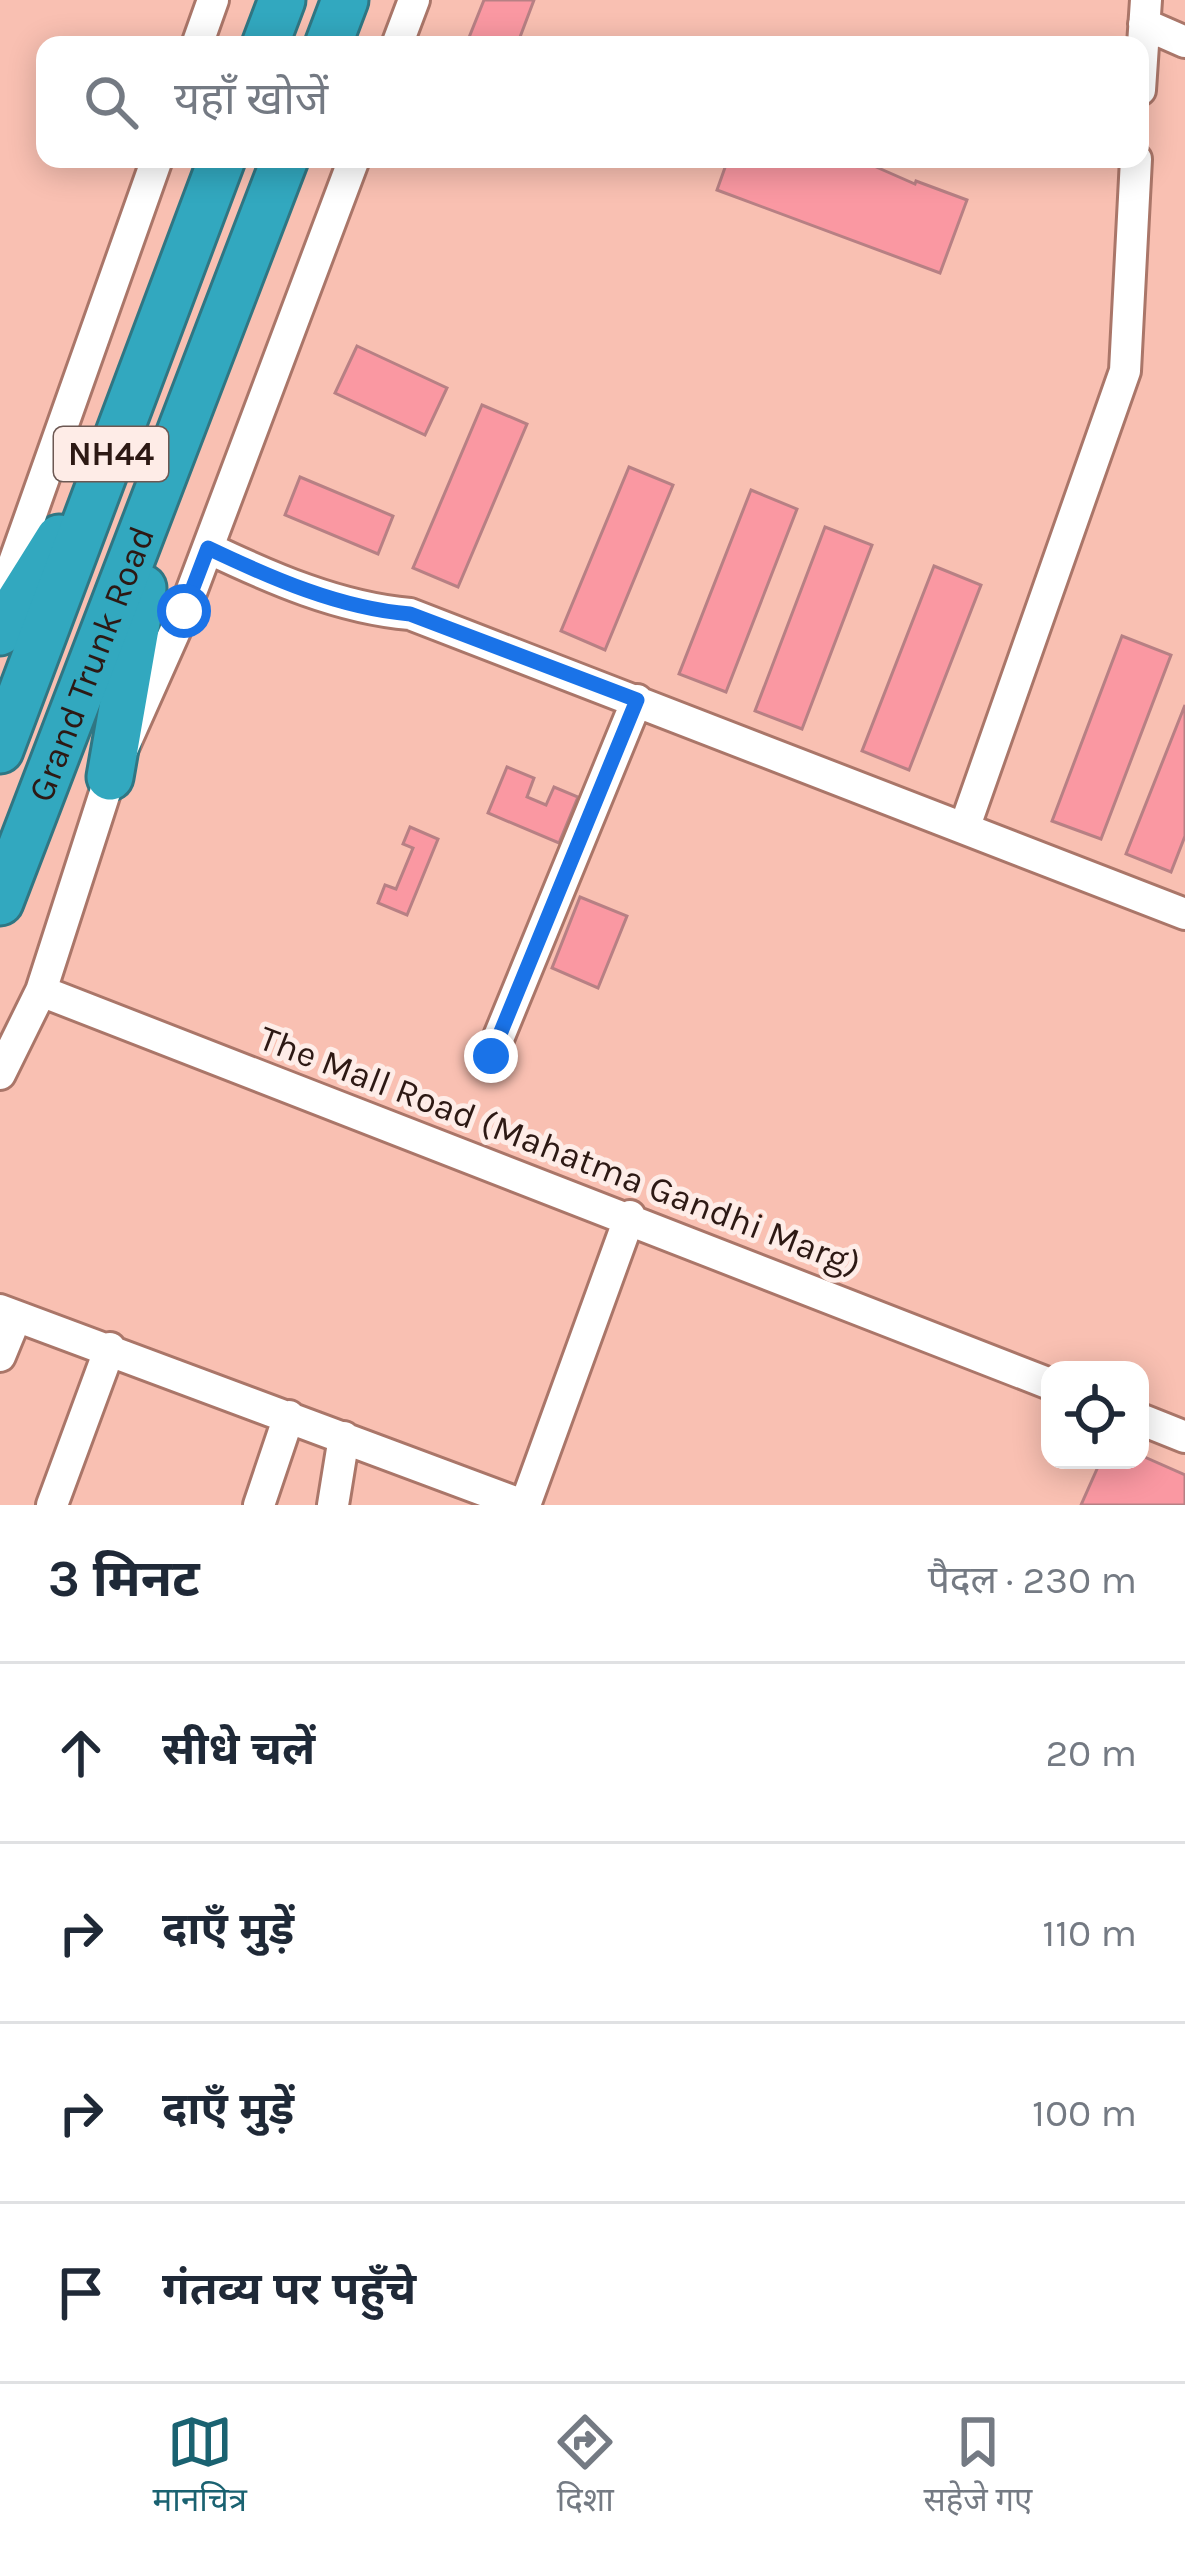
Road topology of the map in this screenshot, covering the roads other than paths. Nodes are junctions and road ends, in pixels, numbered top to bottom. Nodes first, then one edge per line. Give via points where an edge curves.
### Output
1 (213, 0) edge
2 (282, 0) edge
3 (345, 0) edge
4 (414, 0) edge
5 (1145, 12) edge
6 (200, 36) edge
7 (268, 36) edge
8 (331, 36) edge
9 (400, 36) edge
10 (1185, 42) edge
11 (154, 168) edge
12 (219, 168) edge
13 (282, 168) edge
14 (351, 168) edge
15 (1136, 168) edge
16 (110, 454) junction
17 (161, 484) junction
18 (208, 548) junction
19 (0, 602) edge
20 (0, 632) edge
21 (637, 700) junction
22 (0, 750) edge
23 (110, 777) junction
24 (965, 826) junction
25 (0, 902) edge
26 (1185, 914) edge
27 (41, 991) junction
28 (491, 1056) dead end
29 (0, 1075) edge
30 (630, 1218) junction
31 (8, 1313) edge
32 (110, 1348) junction
33 (0, 1356) edge
34 (1041, 1380) edge
35 (289, 1416) junction
36 (1149, 1423) edge
37 (344, 1437) junction
38 (1185, 1437) edge
39 (52, 1505) edge
40 (259, 1505) edge
41 (333, 1505) edge
42 (524, 1505) edge

1 - 6 street
2 - 7 highway
3 - 8 highway
4 - 9 street
5 - 10 street
11 - 19 street
12 - 16 highway, Grand Trunk Road / NH44
13 - 17 highway, Grand Trunk Road / NH44
14 - 18 street
15 - 24 street via 1125,371
16 - 20 highway
16 - 22 highway, Grand Trunk Road / NH44
17 - 23 highway
17 - 25 highway, Grand Trunk Road / NH44
18 - 21 street via 274,580 410,614
18 - 23 street
21 - 24 street
21 - 28 street
23 - 27 street
24 - 26 street
27 - 29 street
27 - 30 street, The Mall Road (Mahatma Gandhi Marg)
30 - 34 street, The Mall Road (Mahatma Gandhi Marg)
30 - 42 street
31 - 32 street
31 - 33 street
32 - 35 street
32 - 39 street
35 - 37 street
35 - 40 street
36 - 38 street
37 - 41 street
37 - 42 street

